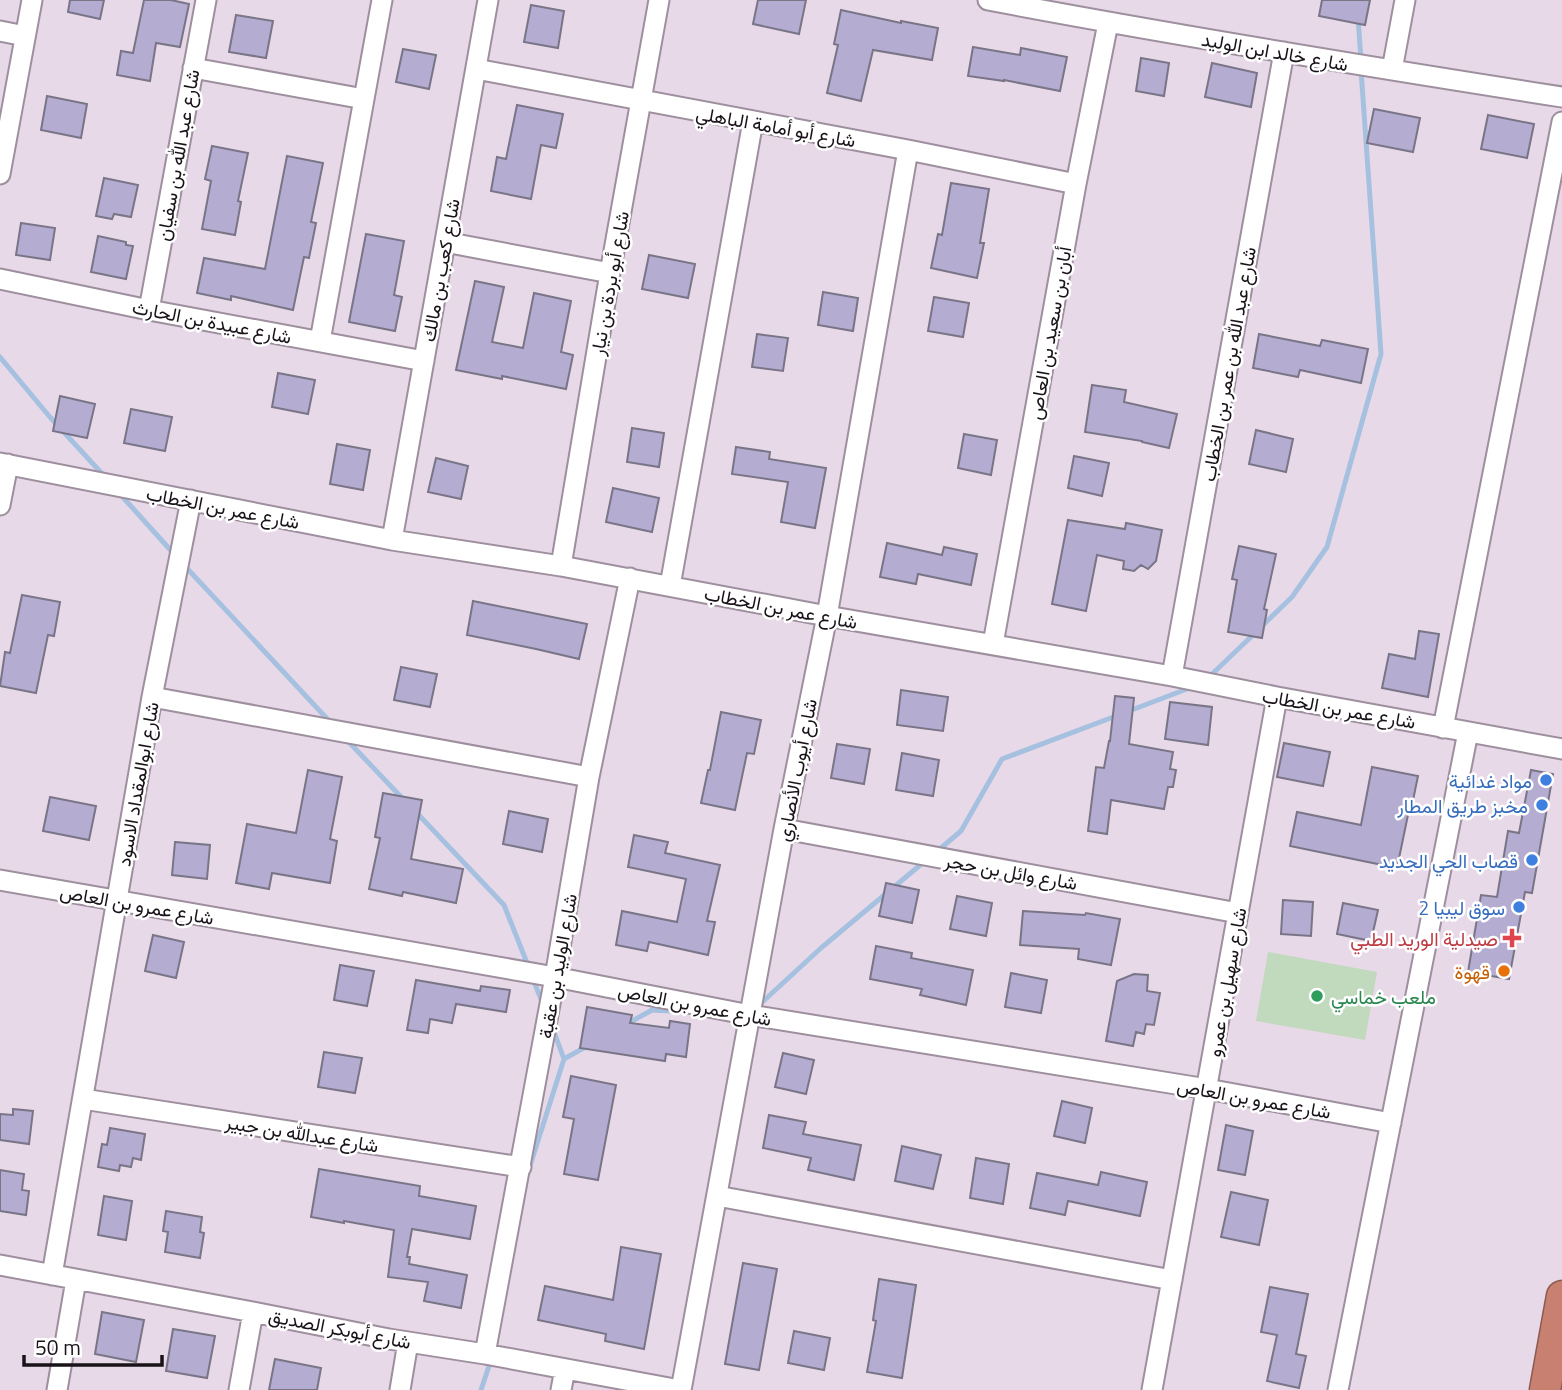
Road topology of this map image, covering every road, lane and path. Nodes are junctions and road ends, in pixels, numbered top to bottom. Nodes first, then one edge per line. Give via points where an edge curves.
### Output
1 (32, 0) edge
2 (206, 0) edge
3 (382, 0) edge
4 (488, 0) edge
5 (659, 0) edge
6 (988, 0) edge
7 (1405, 0) edge
8 (1108, 23) junction
9 (0, 31) edge
10 (25, 36) junction
11 (1284, 52) junction
12 (193, 68) junction
13 (476, 69) junction
14 (1392, 70) junction
15 (1562, 97) edge
16 (364, 99) junction
17 (640, 101) junction
18 (753, 121) junction
19 (1562, 122) edge
20 (908, 150) junction
21 (0, 174) edge
22 (1076, 184) junction
23 (445, 242) junction
24 (610, 273) junction
25 (0, 279) edge
26 (149, 310) junction
27 (320, 341) junction
28 (424, 361) junction
29 (4, 463) edge
30 (191, 500) junction
31 (0, 505) edge
32 (392, 540) junction
33 (561, 566) junction
34 (629, 578) junction
35 (670, 586) junction
36 (827, 616) junction
37 (993, 644) junction
38 (1172, 676) junction
39 (152, 698) junction
40 (1277, 698) junction
41 (1443, 728) junction
42 (1468, 732) junction
43 (1562, 749) edge
44 (589, 777) junction
45 (784, 830) junction
46 (0, 880) edge
47 (116, 900) junction
48 (1238, 913) junction
49 (555, 977) junction
50 (750, 1015) junction
51 (1207, 1088) junction
52 (83, 1100) junction
53 (1391, 1123) junction
54 (521, 1167) junction
55 (717, 1196) junction
56 (0, 1265) edge
57 (52, 1275) junction
58 (76, 1280) junction
59 (1172, 1280) junction
60 (1562, 1296) edge
61 (253, 1312) junction
62 (408, 1342) junction
63 (485, 1354) junction
64 (565, 1369) junction
65 (57, 1390) edge
66 (239, 1390) edge
67 (400, 1390) edge
68 (561, 1390) edge
69 (681, 1390) edge
70 (1152, 1390) edge
71 (1338, 1390) edge
72 (1545, 1390) edge

1 - 10 street
2 - 12 street, شارع عبد الله بن سفيان
3 - 16 street
4 - 13 street, شارع كعب بن مالك
5 - 17 street, شارع أبو بردة بن نيار
6 - 8 street, شارع خالد ابن الوليد
7 - 14 street
8 - 11 street, شارع خالد ابن الوليد
8 - 22 street, أبان بن سعيد بن العاص
9 - 10 street
10 - 21 street
11 - 14 street, شارع خالد ابن الوليد
11 - 38 street, شارع عبد الله بن عمر بن الخطاب
12 - 16 street
12 - 26 street, شارع عبد الله بن سفيان
13 - 17 street, شارع أبو أمامة الباهلي
13 - 23 street, شارع كعب بن مالك
14 - 15 street, شارع خالد ابن الوليد
16 - 27 street
17 - 18 street, شارع أبو أمامة الباهلي
17 - 24 street, شارع أبو بردة بن نيار
18 - 20 street, شارع أبو أمامة الباهلي
18 - 35 street
19 - 41 street
20 - 22 street, شارع أبو أمامة الباهلي
20 - 36 street, شارع أيوب الأنصاري
22 - 37 street, أبان بن سعيد بن العاص
23 - 24 street
23 - 28 street, شارع كعب بن مالك
24 - 33 street, شارع أبو بردة بن نيار
25 - 26 street, شارع عبيدة بن الحارث
26 - 27 street, شارع عبيدة بن الحارث
27 - 28 street, شارع عبيدة بن الحارث
28 - 32 street, شارع كعب بن مالك
29 - 30 street, شارع عمر بن الخطاب
29 - 31 street
30 - 32 street, شارع عمر بن الخطاب
30 - 39 street, شارع ابوالمقداد الاسود
32 - 33 street, شارع عمر بن الخطاب
33 - 34 street, شارع عمر بن الخطاب
34 - 35 street, شارع عمر بن الخطاب
34 - 44 street, شارع الوليد بن عقبة
35 - 36 street, شارع عمر بن الخطاب
36 - 37 street, شارع عمر بن الخطاب
36 - 45 street, شارع أيوب الأنصاري
37 - 38 street, شارع عمر بن الخطاب
38 - 40 street, شارع عمر بن الخطاب
39 - 44 street
39 - 47 street, شارع ابوالمقداد الاسود
40 - 41 street, شارع عمر بن الخطاب
40 - 48 street, شارع سهيل بن عمرو
41 - 42 street, شارع عمر بن الخطاب
42 - 43 street, شارع عمر بن الخطاب
42 - 53 street
44 - 49 street, شارع الوليد بن عقبة
45 - 48 street, شارع وائل بن حجر
45 - 50 street, شارع أيوب الأنصاري
46 - 47 street, شارع عمرو بن العاص
47 - 49 street, شارع عمرو بن العاص
47 - 52 street, شارع ابوالمقداد الاسود
48 - 51 street, شارع سهيل بن عمرو
49 - 50 street, شارع عمرو بن العاص
49 - 54 street, شارع الوليد بن عقبة
50 - 51 street, شارع عمرو بن العاص
50 - 55 street, شارع أيوب الأنصاري
51 - 53 street, شارع عمرو بن العاص
51 - 59 street, شارع سهيل بن عمرو
52 - 54 street, شارع عبدالله بن جبير
52 - 57 street, شارع ابوالمقداد الاسود
53 - 71 street
54 - 63 street, شارع الوليد بن عقبة
55 - 59 street
55 - 69 street, شارع أيوب الأنصاري
56 - 57 street, شارع أبوبكر الصديق
57 - 58 street, شارع أبوبكر الصديق
58 - 61 street, شارع أبوبكر الصديق
58 - 65 street
59 - 70 street, شارع سهيل بن عمرو
60 - 72 highway
61 - 62 street, شارع أبوبكر الصديق
61 - 66 street
62 - 63 street, شارع أبوبكر الصديق
62 - 67 street
63 - 64 street, شارع أبوبكر الصديق
64 - 68 street
64 - 69 street, شارع أبوبكر الصديق

